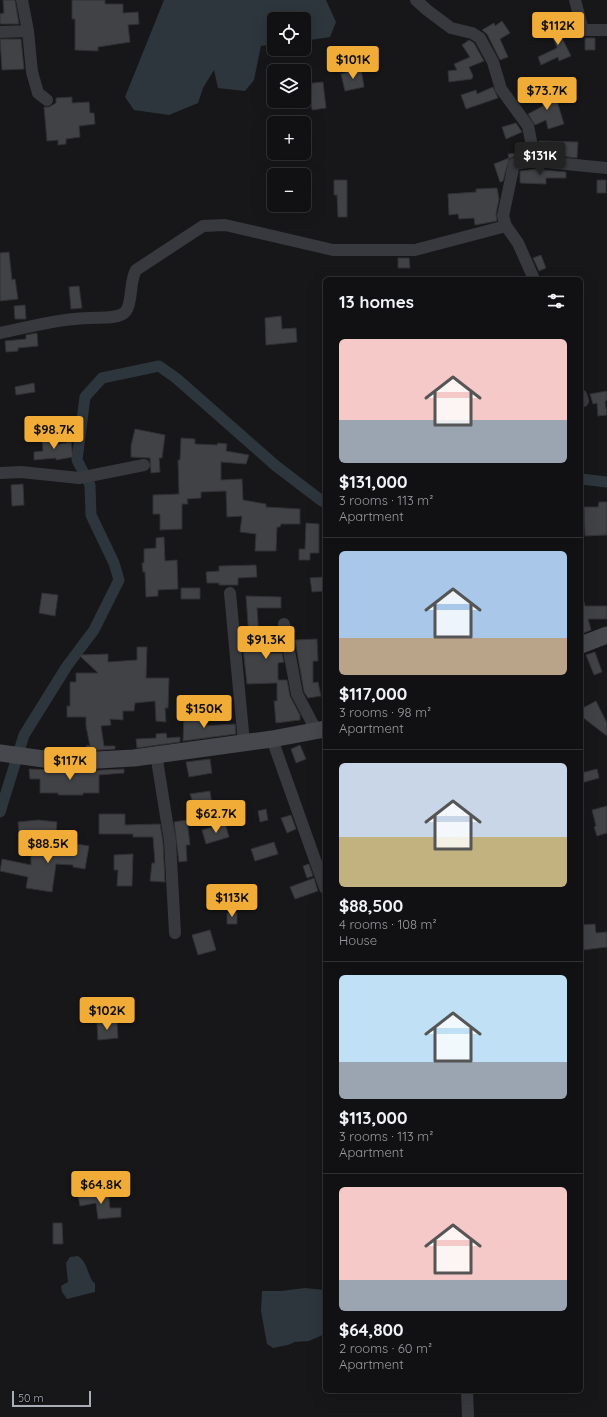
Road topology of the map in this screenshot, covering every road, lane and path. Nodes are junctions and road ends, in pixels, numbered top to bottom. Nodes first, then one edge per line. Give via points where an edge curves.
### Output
1 (22, 0) edge
2 (416, 0) edge
3 (575, 0) edge
4 (607, 30) edge
5 (0, 32) edge
6 (28, 32) junction
7 (47, 100) dead end
8 (535, 161) junction
9 (607, 168) edge
10 (506, 226) junction
11 (533, 277) edge
12 (0, 333) edge
13 (144, 465) dead end
14 (0, 473) edge
15 (230, 593) dead end
16 (284, 624) dead end
17 (607, 635) edge
18 (583, 644) edge
19 (320, 729) edge
20 (272, 739) junction
21 (244, 743) junction
22 (0, 752) edge
23 (156, 754) junction
24 (323, 882) edge
25 (175, 932) dead end
26 (467, 1393) edge
27 (468, 1417) edge

1 - 6 street
2 - 8 street via 451,28 472,33 480,38 493,62 501,89 528,126
3 - 4 street via 583,30
5 - 6 street
6 - 7 street via 32,72 38,93
8 - 9 street
8 - 10 street via 514,164 504,216
10 - 11 street via 518,243
10 - 12 street via 415,250 333,250 225,225 203,226 136,270 132,277 125,312 117,316 68,319
13 - 14 street via 79,478 21,472
15 - 21 street
16 - 19 street via 297,694
17 - 18 street
19 - 20 street
20 - 21 street
20 - 24 street
21 - 23 street
22 - 23 street via 51,760 79,761
23 - 25 street via 170,841
26 - 27 street

